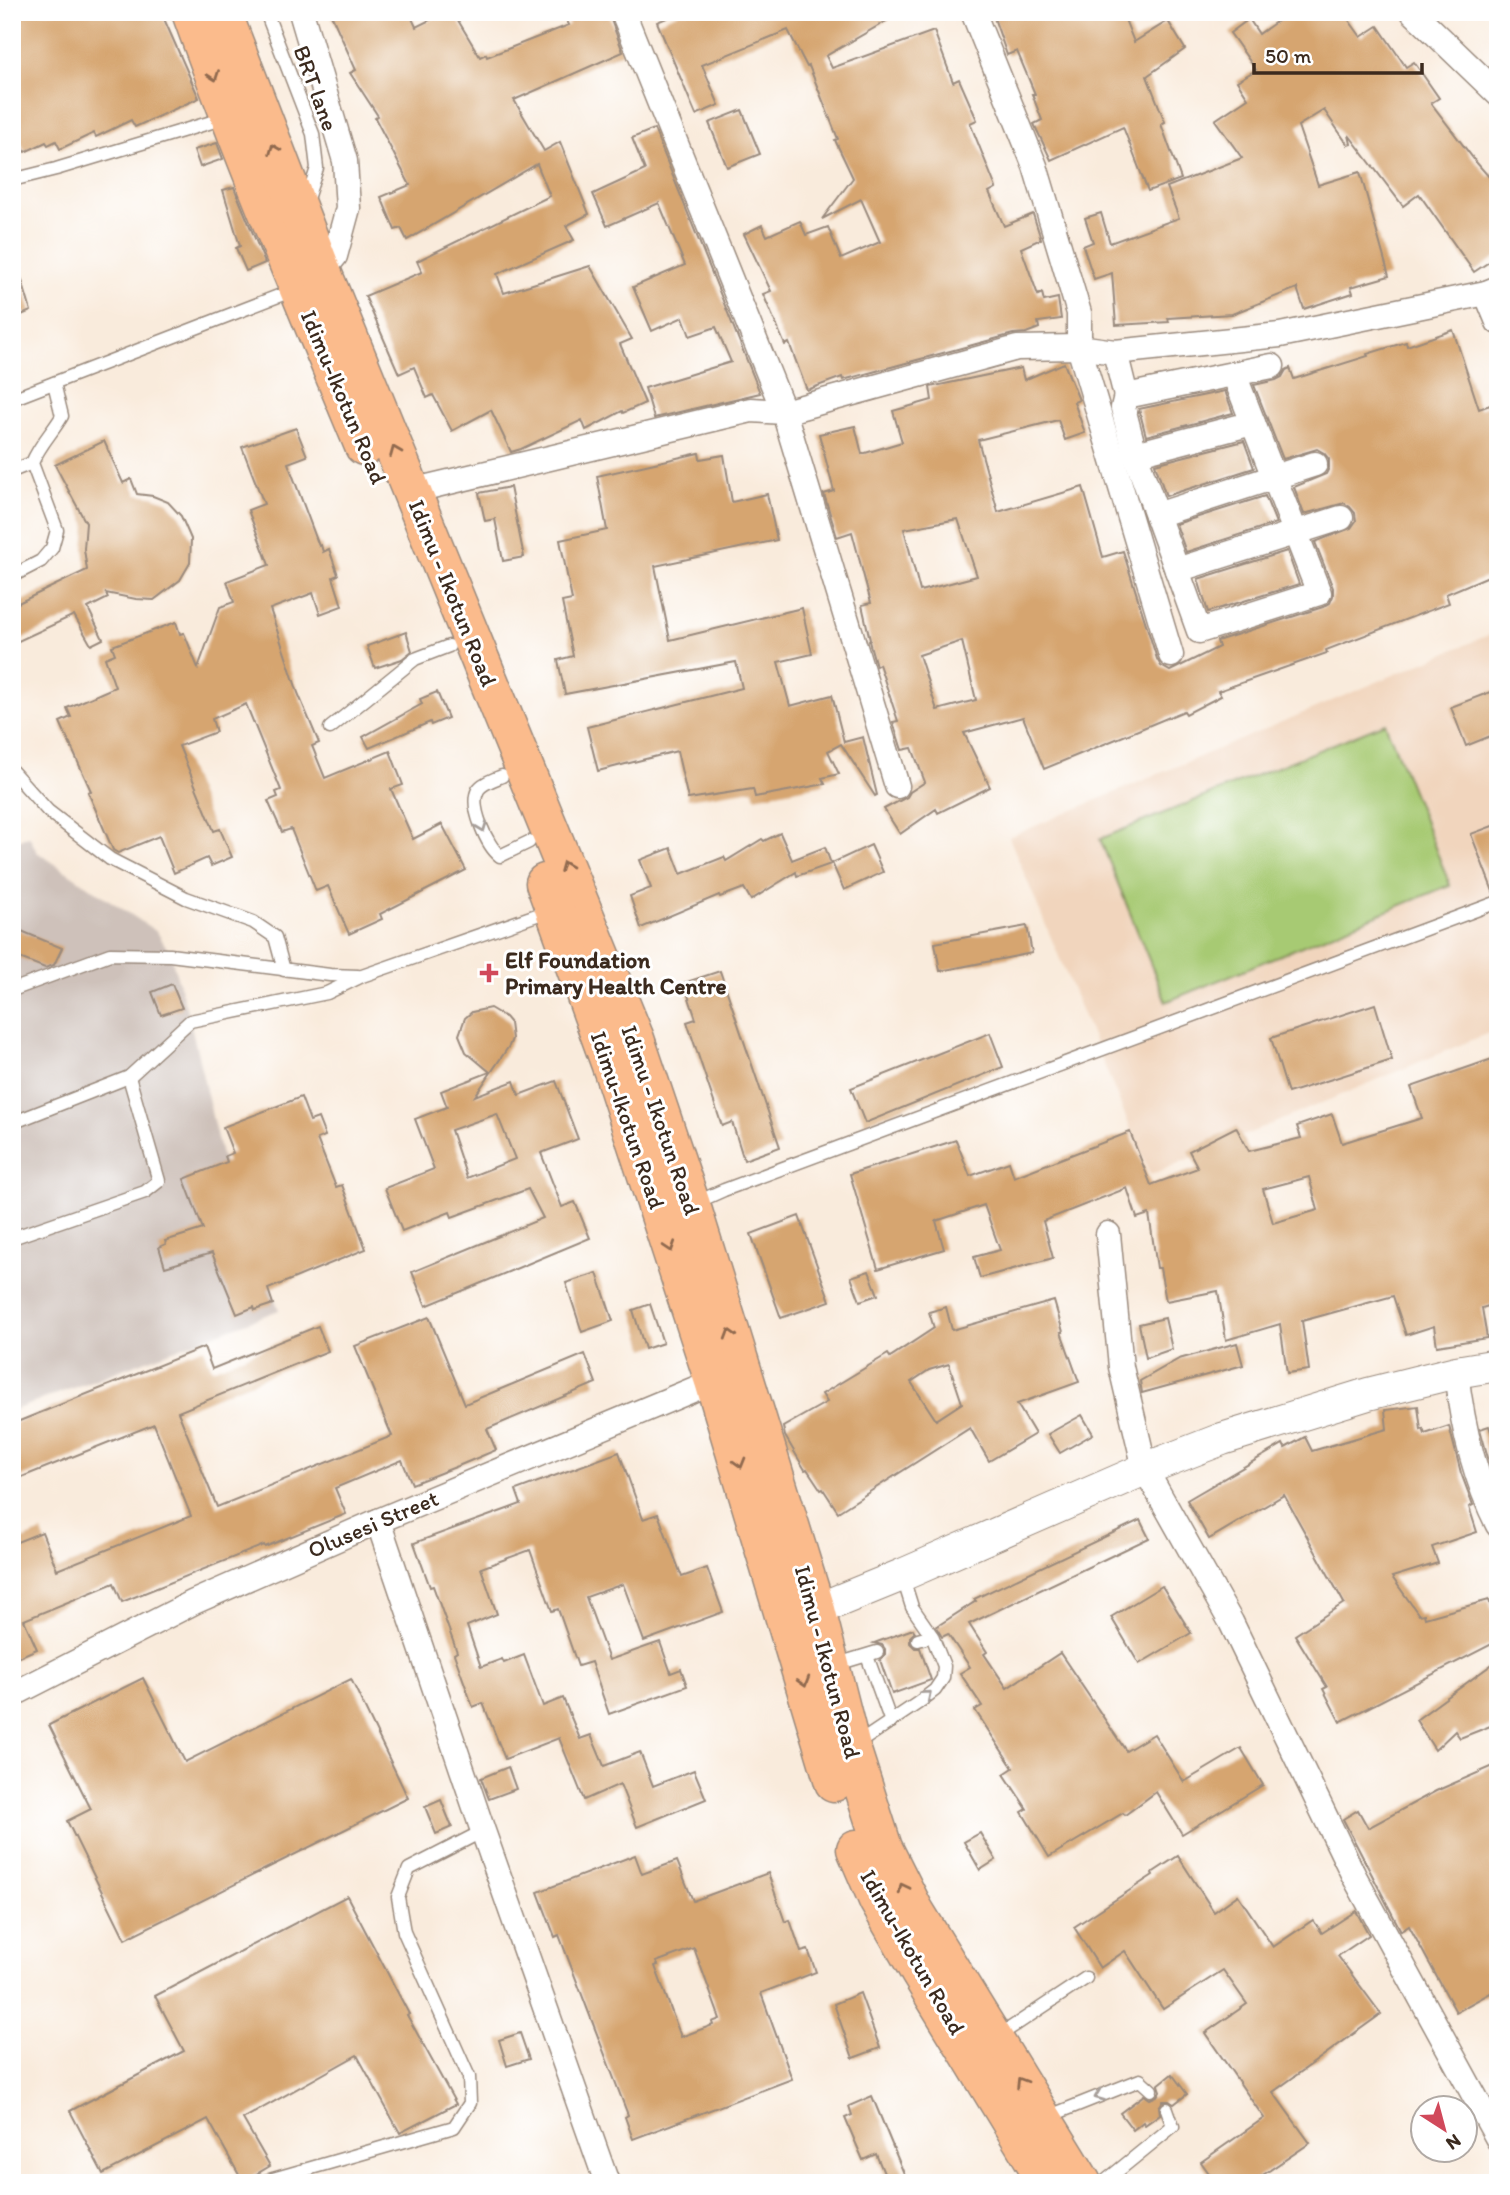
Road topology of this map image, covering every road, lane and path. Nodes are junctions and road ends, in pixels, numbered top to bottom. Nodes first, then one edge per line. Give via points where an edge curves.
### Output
1 (191, 12) edge
2 (222, 12) edge
3 (266, 12) edge
4 (301, 12) edge
5 (623, 12) edge
6 (973, 12) edge
7 (1413, 12) edge
8 (1498, 94) edge
9 (229, 117) junction
10 (12, 180) edge
11 (301, 219) junction
12 (310, 280) junction
13 (1492, 291) edge
14 (1498, 322) edge
15 (1079, 347) junction
16 (1115, 352) junction
17 (1272, 366) dead end
18 (1234, 374) junction
19 (54, 383) junction
20 (1126, 396) junction
21 (12, 398) edge
22 (784, 412) junction
23 (1253, 424) junction
24 (1135, 454) junction
25 (32, 463) junction
26 (1315, 464) dead end
27 (12, 471) edge
28 (1273, 477) junction
29 (411, 491) junction
30 (1157, 515) junction
31 (1341, 518) dead end
32 (1295, 532) junction
33 (427, 563) junction
34 (1177, 570) junction
35 (12, 576) edge
36 (449, 646) junction
37 (1171, 654) dead end
38 (330, 727) dead end
39 (12, 771) edge
40 (897, 786) dead end
41 (1498, 902) edge
42 (567, 905) junction
43 (284, 970) junction
44 (362, 976) junction
45 (12, 990) edge
46 (128, 1077) junction
47 (12, 1123) edge
48 (691, 1205) junction
49 (1108, 1234) dead end
50 (12, 1238) edge
51 (1498, 1365) edge
52 (1457, 1372) junction
53 (728, 1377) junction
54 (1145, 1469) junction
55 (378, 1521) junction
56 (1498, 1525) edge
57 (902, 1575) junction
58 (816, 1610) junction
59 (932, 1636) junction
60 (918, 1640) dead end
61 (830, 1666) junction
62 (12, 1695) edge
63 (891, 1722) junction
64 (850, 1748) junction
65 (484, 1831) junction
66 (1086, 1978) dead end
67 (994, 2039) junction
68 (1151, 2090) dead end
69 (1167, 2109) dead end
70 (1044, 2119) junction
71 (1498, 2139) edge
72 (259, 2183) edge
73 (607, 2183) edge
74 (1048, 2183) edge
75 (1082, 2183) edge
76 (1103, 2183) edge

1 -> 9 main road, Idimu-Ikotun Road
11 -> 2 main road, Idimu - Ikotun Road
3 - 11 lane, BRT lane via 313,134 317,168
4 - 12 street via 345,161 348,208 335,256
5 - 22 street
6 - 15 street via 1035,166 1079,313
7 - 8 street
9 - 10 lane
9 - 12 main road, Idimu-Ikotun Road
11 - 12 main road, Idimu - Ikotun Road
12 - 19 lane
29 -> 12 main road, Idimu - Ikotun Road
12 - 33 main road, Idimu-Ikotun Road
13 - 14 street
13 - 16 street via 1280,335
15 - 16 street
15 - 22 street via 1017,348
15 - 37 street
16 - 20 street
17 - 18 street
18 - 20 street
18 - 23 street
19 - 21 lane
19 - 25 lane via 62,416
20 - 24 street via 1123,408
22 - 29 street via 751,410
22 - 40 street
23 - 24 street
23 - 28 street
24 - 30 street
25 - 27 lane
25 - 35 lane via 57,530 52,548 41,561
26 - 28 street
28 - 30 street
28 - 32 street
29 - 33 main road, Idimu - Ikotun Road
30 - 34 street
31 - 32 street
32 - 34 street
32 - 34 street via 1319,593 1199,631
33 - 36 main road, Idimu-Ikotun Road
42 -> 33 main road, Idimu - Ikotun Road
36 - 38 lane via 415,659
36 -> 42 main road, Idimu-Ikotun Road via 529,842
39 - 43 lane via 48,811 110,859 186,898 253,922 275,937
41 - 48 lane
42 - 44 lane
42 - 48 main road, Idimu - Ikotun Road via 635,1039
42 -> 53 main road, Idimu-Ikotun Road via 613,1071
43 - 44 lane
43 - 45 lane via 170,955 110,954
44 - 46 lane via 327,993 190,1021
46 - 47 lane
46 - 50 lane via 159,1181 145,1192
53 -> 48 main road, Idimu - Ikotun Road
49 - 54 street via 1121,1367
51 - 52 street
52 - 54 street via 1236,1435
52 - 56 street via 1461,1417 1486,1501
53 - 55 street, Olusesi Street
53 - 58 main road, Idimu - Ikotun Road
53 -> 74 main road, Idimu-Ikotun Road via 831,1772 856,1849 878,1900
54 - 57 street
54 - 71 street via 1231,1622 1354,1876
55 - 62 street, Olusesi Street via 194,1602
55 - 65 street
57 - 58 street
57 - 59 lane via 912,1607
58 - 61 main road, Idimu - Ikotun Road
59 - 60 lane
63 -> 59 lane via 935,1690 943,1678 944,1666
61 - 63 lane via 872,1654
61 - 64 main road, Idimu - Ikotun Road
63 - 64 lane
67 -> 64 main road, Idimu - Ikotun Road via 914,1910 883,1849
65 - 72 lane via 410,1869 398,1897 404,1932 469,2077 470,2104 454,2127
65 - 73 street
66 - 67 lane
70 -> 67 main road, Idimu - Ikotun Road
68 -> 70 lane via 1140,2080
69 - 76 lane via 1173,2126
70 - 75 main road, Idimu - Ikotun Road

